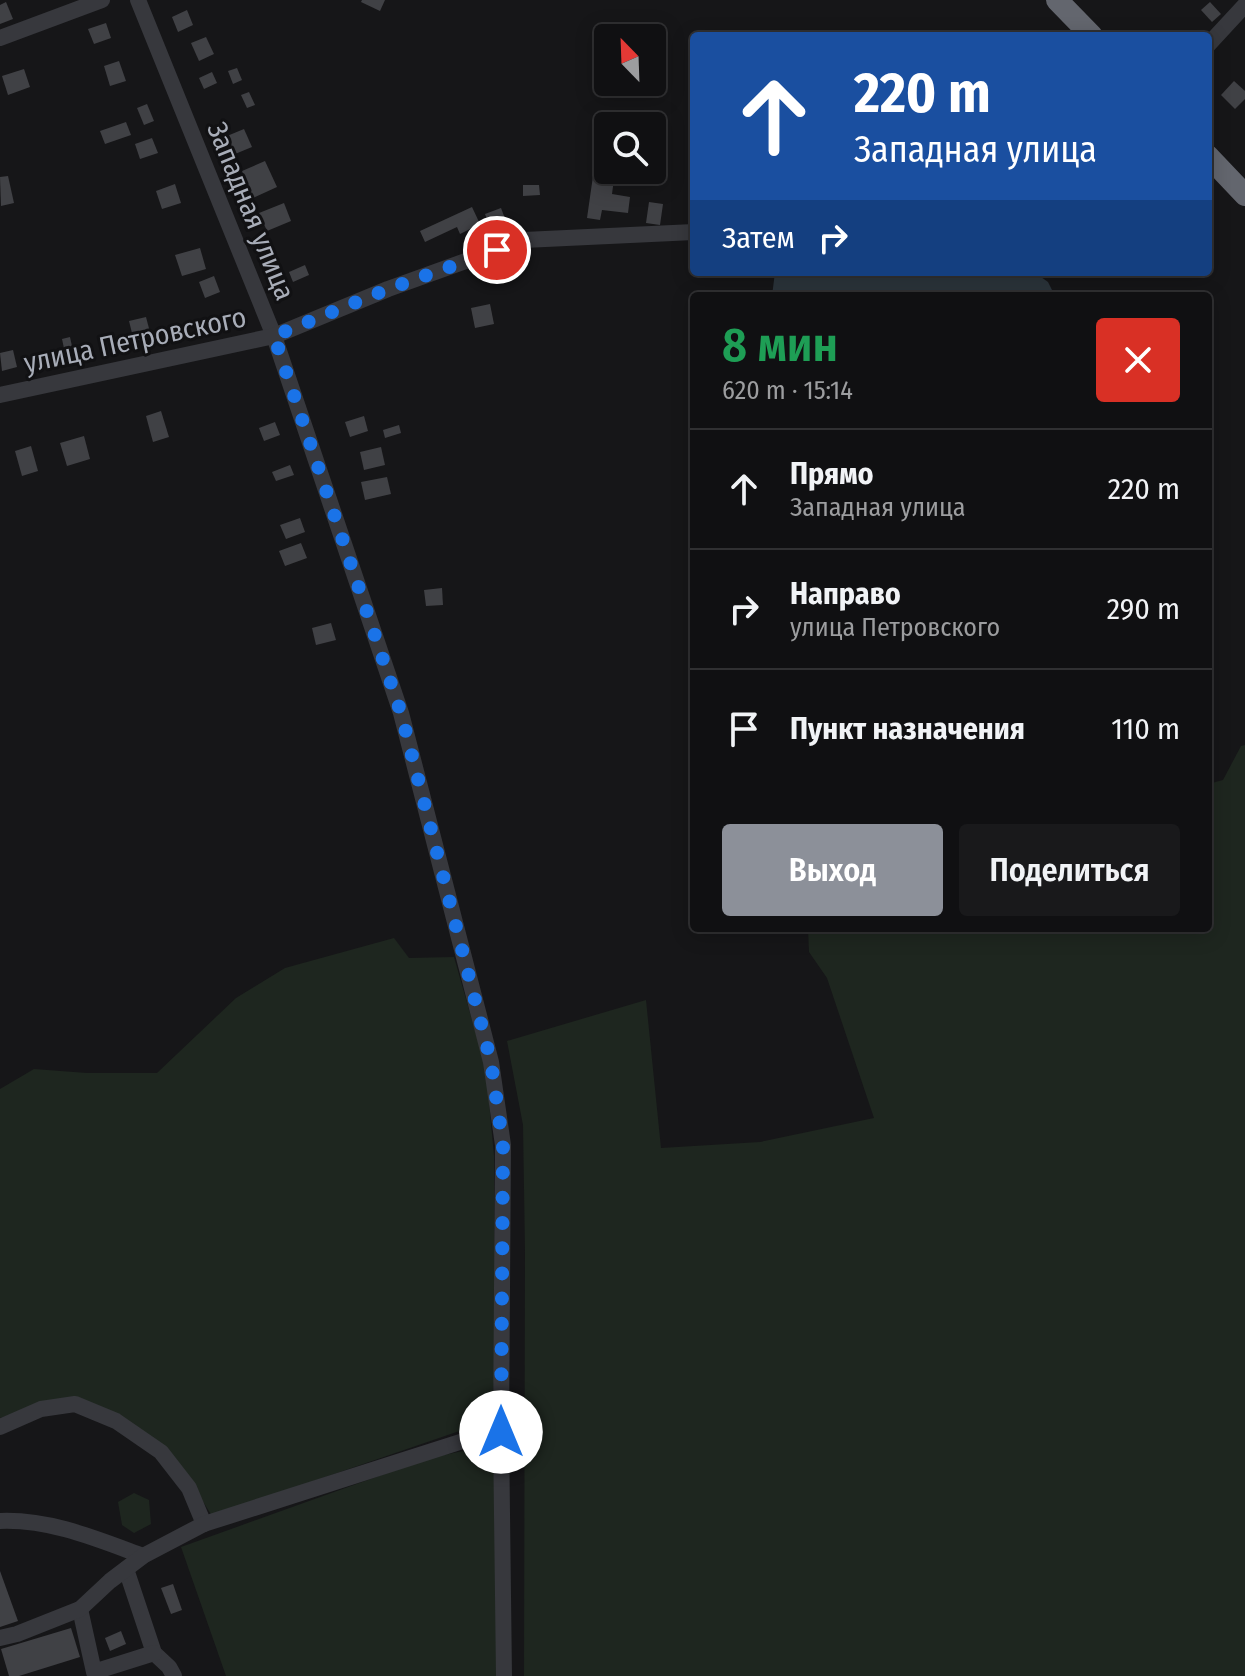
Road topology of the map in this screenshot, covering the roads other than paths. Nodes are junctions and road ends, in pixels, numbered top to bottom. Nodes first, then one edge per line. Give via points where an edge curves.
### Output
1 (102, 0) edge
2 (138, 0) edge
3 (1057, 0) edge
4 (1245, 5) edge
5 (1088, 32) edge
6 (0, 38) edge
7 (1212, 41) edge
8 (1212, 160) edge
9 (1245, 195) edge
10 (690, 232) edge
11 (274, 336) junction
12 (0, 395) edge
13 (0, 1427) edge
14 (501, 1432) junction
15 (0, 1521) edge
16 (204, 1524) junction
17 (143, 1556) junction
18 (126, 1569) junction
19 (80, 1609) junction
20 (0, 1638) edge
21 (154, 1653) junction
22 (94, 1674) edge
23 (174, 1676) edge
24 (504, 1676) edge

1 - 6 street
2 - 11 street, Западная улица
3 - 5 highway
4 - 7 street
8 - 9 highway
10 - 11 street, улица Петровского via 524,240
11 - 12 street, улица Петровского
11 - 14 street, Западная улица via 401,713 491,1062 503,1145
13 - 16 street via 41,1409 75,1404 116,1421 161,1452 189,1488
14 - 16 street
14 - 24 street, Западная улица
15 - 17 street via 82,1533
16 - 17 street
17 - 18 street
18 - 19 street
18 - 21 street
19 - 20 street
19 - 22 street
21 - 22 street
21 - 23 street

